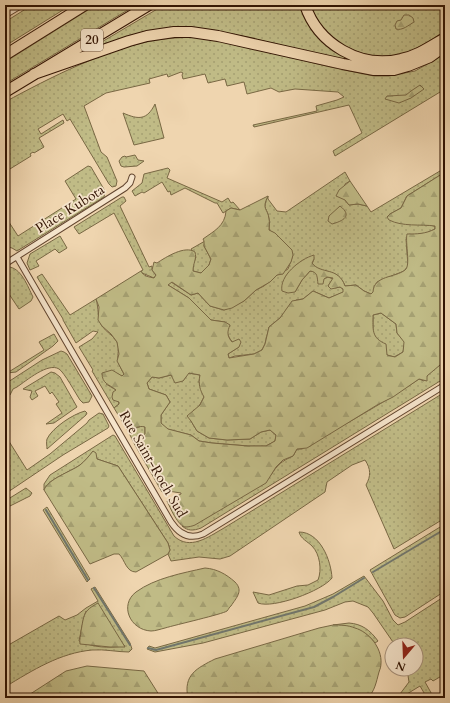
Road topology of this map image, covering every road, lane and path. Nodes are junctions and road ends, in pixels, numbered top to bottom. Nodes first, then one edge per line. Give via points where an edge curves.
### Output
1 (20, 5) edge
2 (85, 5) edge
3 (149, 5) edge
4 (305, 5) edge
5 (5, 14) edge
6 (445, 38) edge
7 (445, 46) edge
8 (5, 55) edge
9 (34, 74) junction
10 (5, 92) edge
11 (132, 177) dead end
12 (17, 257) junction
13 (5, 264) edge
14 (445, 385) edge

1 - 5 street
2 - 8 highway, 20
3 - 9 highway, 20
4 - 6 highway via 314,24 328,40 347,53 366,60 404,59
7 - 9 highway via 415,64 394,70 380,70 218,36 174,32 129,41
9 - 10 highway, 20
11 - 12 street, Place Kubota via 125,188
12 - 13 street
12 - 14 street, Rue Saint-Roch Sud via 172,522 177,530 186,536 203,534

